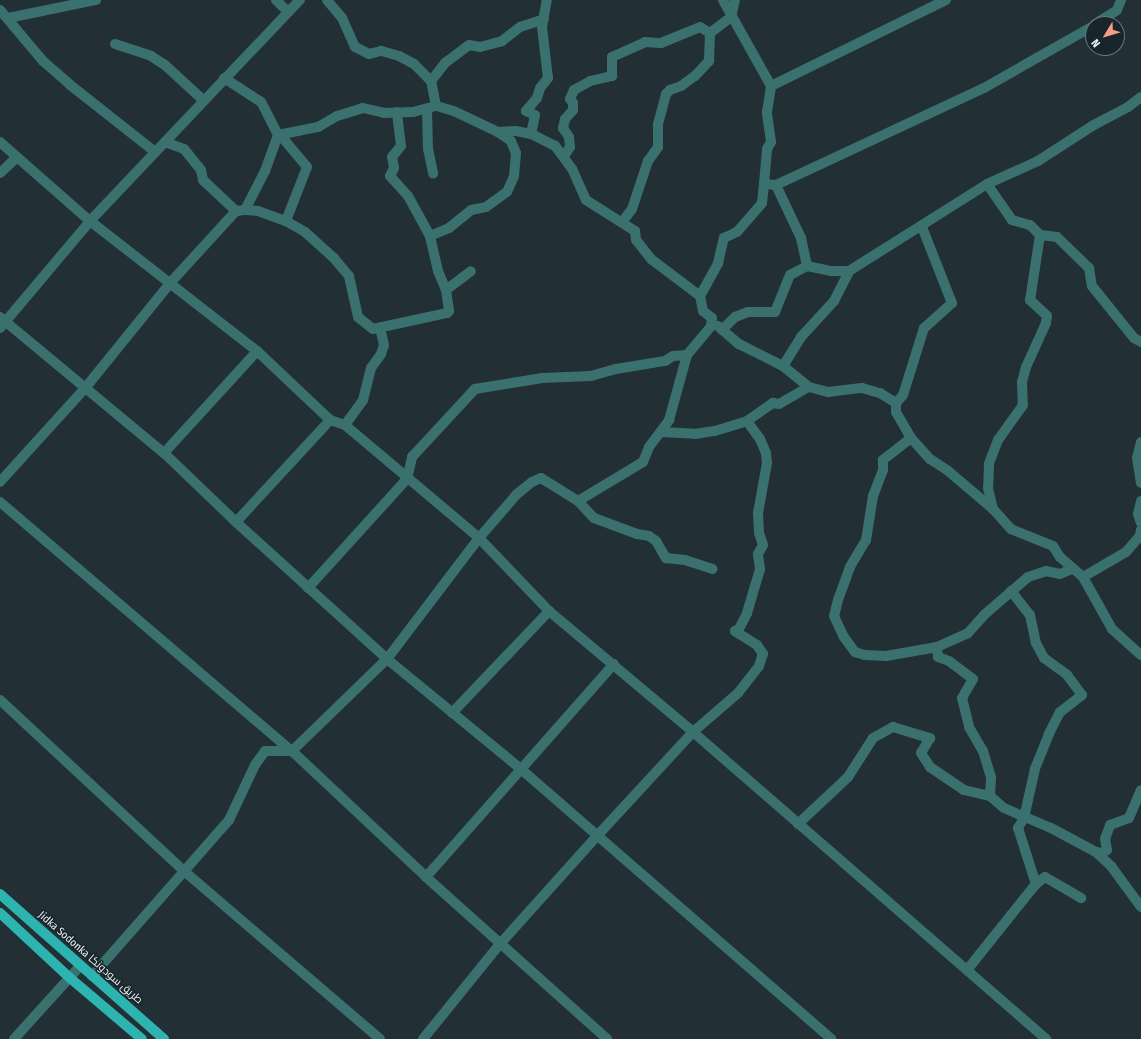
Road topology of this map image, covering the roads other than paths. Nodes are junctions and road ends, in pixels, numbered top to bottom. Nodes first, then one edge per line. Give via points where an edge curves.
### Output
1 (96, 0) edge
2 (276, 0) edge
3 (300, 0) edge
4 (327, 0) edge
5 (547, 0) edge
6 (723, 0) edge
7 (735, 0) edge
8 (946, 0) edge
9 (1121, 0) edge
10 (0, 10) edge
11 (288, 12) junction
12 (1108, 16) edge
13 (730, 17) junction
14 (8, 18) junction
15 (544, 19) junction
16 (1085, 30) edge
17 (710, 33) junction
18 (115, 44) dead end
19 (224, 78) junction
20 (431, 81) junction
21 (771, 86) junction
22 (1141, 97) edge
23 (204, 100) junction
24 (431, 108) junction
25 (397, 112) junction
26 (498, 132) junction
27 (531, 134) junction
28 (279, 136) junction
29 (0, 142) edge
30 (165, 142) junction
31 (155, 152) junction
32 (564, 156) junction
33 (16, 158) junction
34 (0, 173) edge
35 (433, 173) dead end
36 (764, 184) junction
37 (988, 184) junction
38 (776, 185) junction
39 (240, 211) junction
40 (90, 221) junction
41 (286, 221) junction
42 (622, 222) junction
43 (922, 227) junction
44 (1040, 235) junction
45 (430, 236) junction
46 (807, 266) junction
47 (471, 270) dead end
48 (849, 271) junction
49 (171, 282) junction
50 (446, 290) junction
51 (700, 296) junction
52 (2, 322) edge
53 (380, 326) junction
54 (711, 326) junction
55 (722, 330) junction
56 (1141, 342) edge
57 (258, 351) junction
58 (687, 356) junction
59 (783, 366) junction
60 (86, 387) junction
61 (808, 387) junction
62 (896, 403) junction
63 (330, 420) junction
64 (747, 421) junction
65 (345, 425) junction
66 (662, 432) junction
67 (911, 438) junction
68 (1141, 442) edge
69 (164, 453) junction
70 (407, 479) junction
71 (0, 482) edge
72 (1141, 483) edge
73 (578, 501) junction
74 (1141, 501) edge
75 (0, 502) edge
76 (993, 509) junction
77 (236, 522) junction
78 (1141, 524) edge
79 (1141, 530) edge
80 (478, 538) junction
81 (713, 569) dead end
82 (1072, 569) junction
83 (1083, 577) junction
84 (308, 588) junction
85 (1011, 591) junction
86 (549, 611) junction
87 (937, 647) junction
88 (1141, 655) edge
89 (387, 659) junction
90 (614, 664) junction
91 (0, 700) edge
92 (452, 713) junction
93 (693, 732) junction
94 (292, 751) junction
95 (522, 770) junction
96 (1141, 790) edge
97 (990, 796) junction
98 (1024, 818) junction
99 (798, 824) junction
100 (597, 836) junction
101 (1096, 852) junction
102 (184, 871) junction
103 (426, 877) junction
104 (1036, 884) junction
105 (0, 894) edge
106 (1081, 898) dead end
107 (1141, 907) edge
108 (0, 913) edge
109 (500, 944) junction
110 (80, 966) junction
111 (967, 970) junction
112 (92, 976) junction
113 (70, 978) junction
114 (158, 1037) edge
115 (14, 1039) edge
116 (142, 1039) edge
117 (380, 1039) edge
118 (423, 1039) edge
119 (606, 1039) edge
120 (831, 1039) edge
121 (1046, 1039) edge

1 - 14 street
2 - 11 street
3 - 11 street
4 - 20 street via 342,18 355,47 369,54 381,51 400,56
5 - 15 street
6 - 13 street
7 - 13 street
8 - 21 street
9 - 12 street via 1117,10
10 - 14 street
11 - 19 street
13 - 17 street
13 - 21 street
14 - 31 street via 43,60 69,84
15 - 20 street via 520,27 502,42 480,47 469,45 445,62
15 - 27 street via 542,27 548,78 526,111 535,115
16 - 38 street via 984,88
17 - 32 street via 700,27 660,43 645,42 612,57 612,76 590,81 574,90 570,99 573,110 565,119 563,128 569,137 570,147
17 - 42 street via 709,61 695,76 666,94 658,124 658,147 648,161 632,209
18 - 23 street via 151,56 165,65
19 - 23 street
19 - 28 street via 261,102
20 - 24 street
21 - 36 street via 767,112 771,142 767,149
22 - 37 street via 1038,161
23 - 30 street
24 - 25 street
24 - 26 street via 454,111
24 - 35 street via 428,149
25 - 28 street via 384,113 363,108 337,116 318,127
25 - 45 street via 401,146 392,157 394,168 390,176 408,196
26 - 27 street via 516,131
26 - 45 street via 511,141 516,153 514,176 507,192 486,207 471,210 449,228
27 - 32 street via 548,141
28 - 39 street via 265,171
28 - 41 street via 307,167
29 - 33 street
30 - 31 street
30 - 39 street via 184,149 201,170 203,180
31 - 40 street
32 - 42 street via 586,200
33 - 34 street
33 - 40 street
36 - 38 street
36 - 51 street via 762,203 737,232 724,238 718,263
37 - 43 street
37 - 44 street via 1012,220 1030,225
38 - 46 street via 801,238
39 - 41 street via 258,211
39 - 49 street
40 - 49 street
40 - 52 street
41 - 53 street via 306,232 333,257 349,276 358,317 372,329
42 - 51 street via 635,231 636,240 654,263
43 - 48 street
43 - 62 street via 952,303 924,328 903,394
44 - 56 street via 1056,237 1089,268 1092,286 1134,338
44 - 76 street via 1030,300 1047,316 1046,323 1026,367 1022,382 1023,405 998,440 989,464 988,488
45 - 50 street via 438,271
46 - 48 street via 831,271
46 - 55 street via 790,275 774,312 748,312 735,317
47 - 50 street
48 - 59 street via 834,301 801,337
49 - 57 street
49 - 60 street
50 - 53 street via 449,311 447,313
51 - 54 street via 703,311 712,318
52 - 60 street
53 - 65 street via 384,345 371,368 364,400
54 - 55 street via 719,326
54 - 58 street
55 - 59 street via 739,344
57 - 63 street
57 - 69 street
58 - 66 street via 680,372 669,420
58 - 70 street via 673,356 665,361 591,376 542,378 475,389 412,457
59 - 61 street
60 - 69 street
60 - 71 street
61 - 62 street via 828,392 862,388 880,393
61 - 64 street via 779,404 773,403
62 - 67 street via 896,412
63 - 65 street
63 - 77 street
64 - 66 street via 707,433
64 - 93 street via 766,453 767,463 758,513 759,533 763,545 758,554 760,569 747,613 740,629 735,631 757,645 762,654 752,678 716,714
65 - 70 street
66 - 73 street via 637,467
67 - 76 street via 930,459
67 - 87 street via 883,460 883,470 873,496 866,540 846,578 834,616 850,646 865,655 886,656
68 - 72 street via 1136,458
69 - 77 street
70 - 80 street
70 - 84 street
73 - 80 street via 541,478 517,494
73 - 81 street via 594,518 649,536 656,541 666,558 685,560
74 - 78 street via 1138,514
75 - 94 street
76 - 82 street via 1011,529 1053,546
77 - 84 street
79 - 83 street via 1140,536 1126,552
80 - 86 street
80 - 89 street
82 - 83 street
82 - 85 street via 1060,574 1046,571 1033,575
83 - 88 street via 1098,600 1106,621
84 - 89 street
85 - 87 street via 968,633
85 - 98 street via 1030,615 1036,644 1044,658 1067,674 1082,695 1060,712 1048,734 1035,769
86 - 90 street
86 - 92 street
87 - 97 street via 938,657 949,661 973,679 962,698 969,727 983,751 991,778
89 - 92 street
89 - 94 street
90 - 93 street
90 - 95 street
91 - 102 street
92 - 95 street
93 - 99 street
93 - 100 street
94 - 102 street via 266,750 255,765 229,820
94 - 103 street
95 - 100 street
95 - 103 street
96 - 101 street via 1130,818 1117,820 1110,825 1105,839 1107,850 1102,854
97 - 98 street via 1004,808
97 - 99 street via 964,790 930,767 921,753 930,738 893,727 873,738 848,777
98 - 101 street via 1051,828
98 - 104 street via 1018,828
99 - 111 street
100 - 109 street
100 - 120 street
101 - 107 street via 1111,866
102 - 112 street
102 - 117 street
103 - 109 street
104 - 106 street via 1045,877
104 - 111 street
105 - 110 main road, Jidka Sodonka طريق سودونكا
108 - 113 main road
109 - 118 street
109 - 119 street
110 - 112 main road, Jidka Sodonka طريق سودونكا
110 - 113 street
111 - 121 street
112 - 114 main road, Jidka Sodonka طريق سودونكا
113 - 115 street
113 - 116 main road

